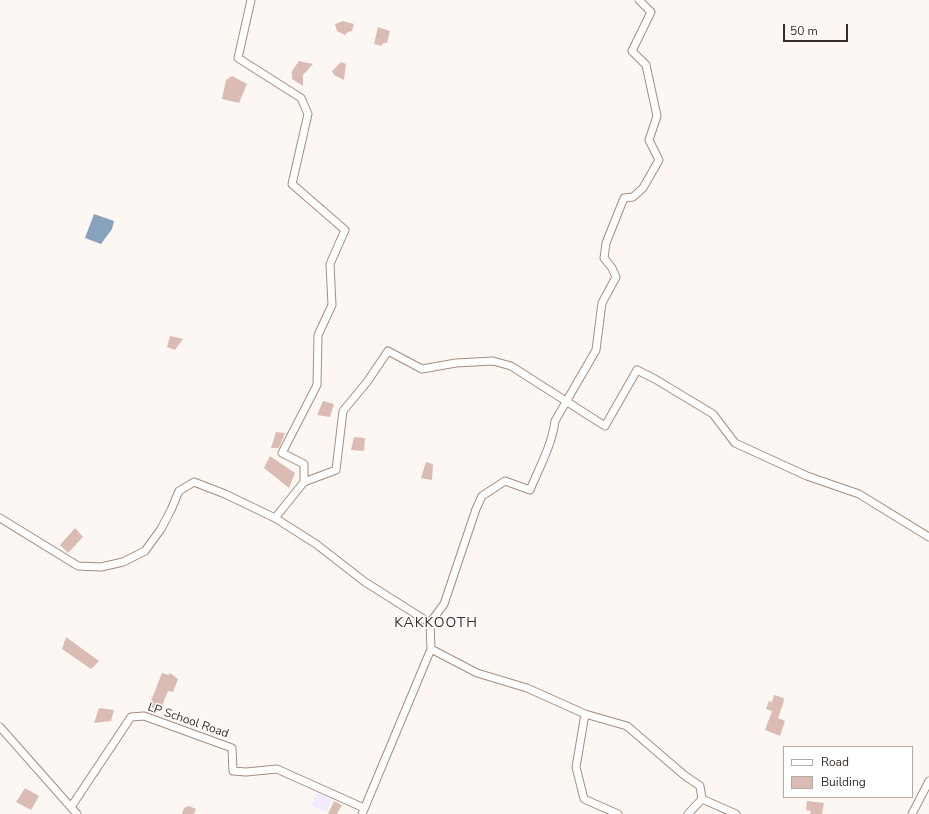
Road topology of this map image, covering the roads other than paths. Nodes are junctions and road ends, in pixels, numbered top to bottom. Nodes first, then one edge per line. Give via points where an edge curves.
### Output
1 (251, 0) edge
2 (639, 0) edge
3 (566, 401) junction
4 (304, 482) junction
5 (0, 518) edge
6 (275, 518) junction
7 (929, 538) edge
8 (430, 623) junction
9 (431, 649) junction
10 (584, 714) junction
11 (0, 728) edge
12 (929, 781) edge
13 (702, 799) junction
14 (71, 807) junction
15 (363, 811) edge
16 (77, 814) edge
17 (618, 814) edge
18 (688, 814) edge
19 (736, 814) edge
20 (912, 814) edge

1 - 4 street via 238,58 301,98 308,114 292,184 345,230 330,264 332,305 318,335 317,385 282,453 304,464
2 - 3 street via 650,12 632,51 646,65 657,116 649,140 658,160 643,188 633,197 624,198 616,216 606,243 604,258 616,277 602,303 596,350
3 - 4 street via 511,366 493,361 456,363 422,369 388,351 343,411 336,470
3 - 7 street via 605,426 636,370 712,414 735,444 807,476 859,494
3 - 8 street via 555,421 546,452 530,490 505,481 482,496 444,604
4 - 6 street
5 - 6 street via 78,566 101,567 123,562 146,551 161,529 179,491 194,482
6 - 8 street via 316,544 365,582
8 - 9 street
9 - 10 street via 477,673 527,688
9 - 15 street, LP School Road
10 - 13 street via 627,726 700,786
10 - 17 street via 576,767 584,799
11 - 14 street
12 - 20 street
13 - 18 street
13 - 19 street
14 - 15 street, LP School Road via 131,717 144,716 232,748 233,771 277,769
14 - 16 street

